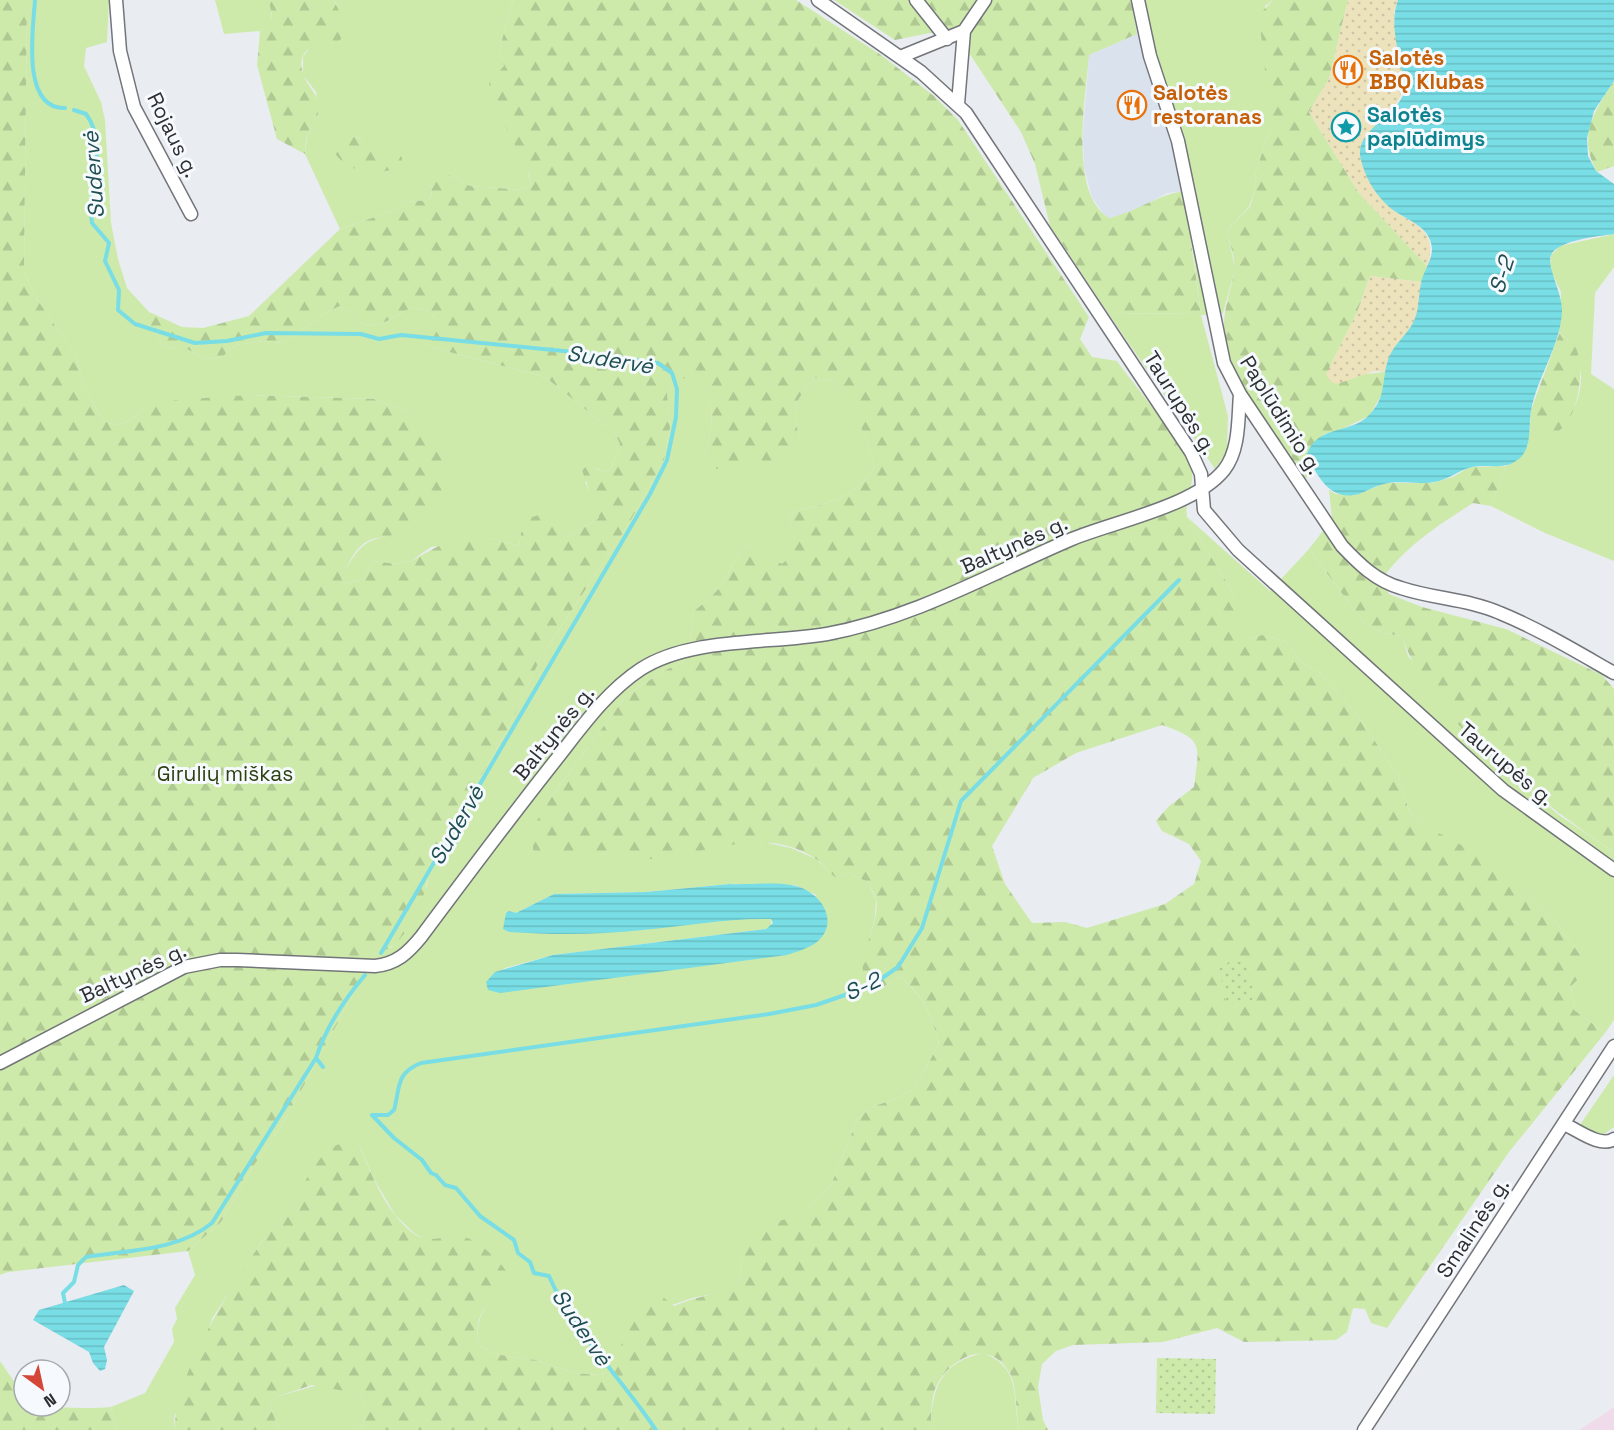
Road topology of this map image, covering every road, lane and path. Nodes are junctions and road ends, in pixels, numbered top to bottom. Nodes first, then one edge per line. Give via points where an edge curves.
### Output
1 (116, 0) edge
2 (916, 0) edge
3 (985, 0) edge
4 (1138, 0) edge
5 (825, 2) edge
6 (964, 31) junction
7 (947, 39) junction
8 (900, 57) junction
9 (958, 104) junction
10 (191, 214) dead end
11 (1240, 394) junction
12 (1202, 489) junction
13 (1614, 673) edge
14 (1614, 870) edge
15 (1614, 1046) edge
16 (0, 1063) edge
17 (1564, 1124) junction
18 (1614, 1139) edge
19 (1364, 1430) edge

1 - 10 street, Rojaus g. via 120,51 134,107
2 - 7 street
3 - 6 street
4 - 11 street, Paplūdimio g. via 1150,56 1178,141 1207,274 1217,341
5 - 8 street, Taurupės g.
6 - 7 street
6 - 9 street
7 - 8 street
8 - 9 street, Taurupės g.
9 - 12 street, Taurupės g. via 1191,452 1201,474
11 - 12 street, Baltynės g. via 1237,435 1226,468
11 - 13 street, Paplūdimio g. via 1342,546 1362,567 1401,588 1501,613
12 - 14 street, Taurupės g. via 1204,510 1211,521 1272,582 1503,790
12 - 16 street, Baltynės g. via 1182,501 1113,523 956,592 862,626 663,658 624,681 602,702 402,957 375,966 220,960 184,967
15 - 17 street, Smalinės g.
17 - 18 street via 1600,1141
17 - 19 street, Smalinės g.

